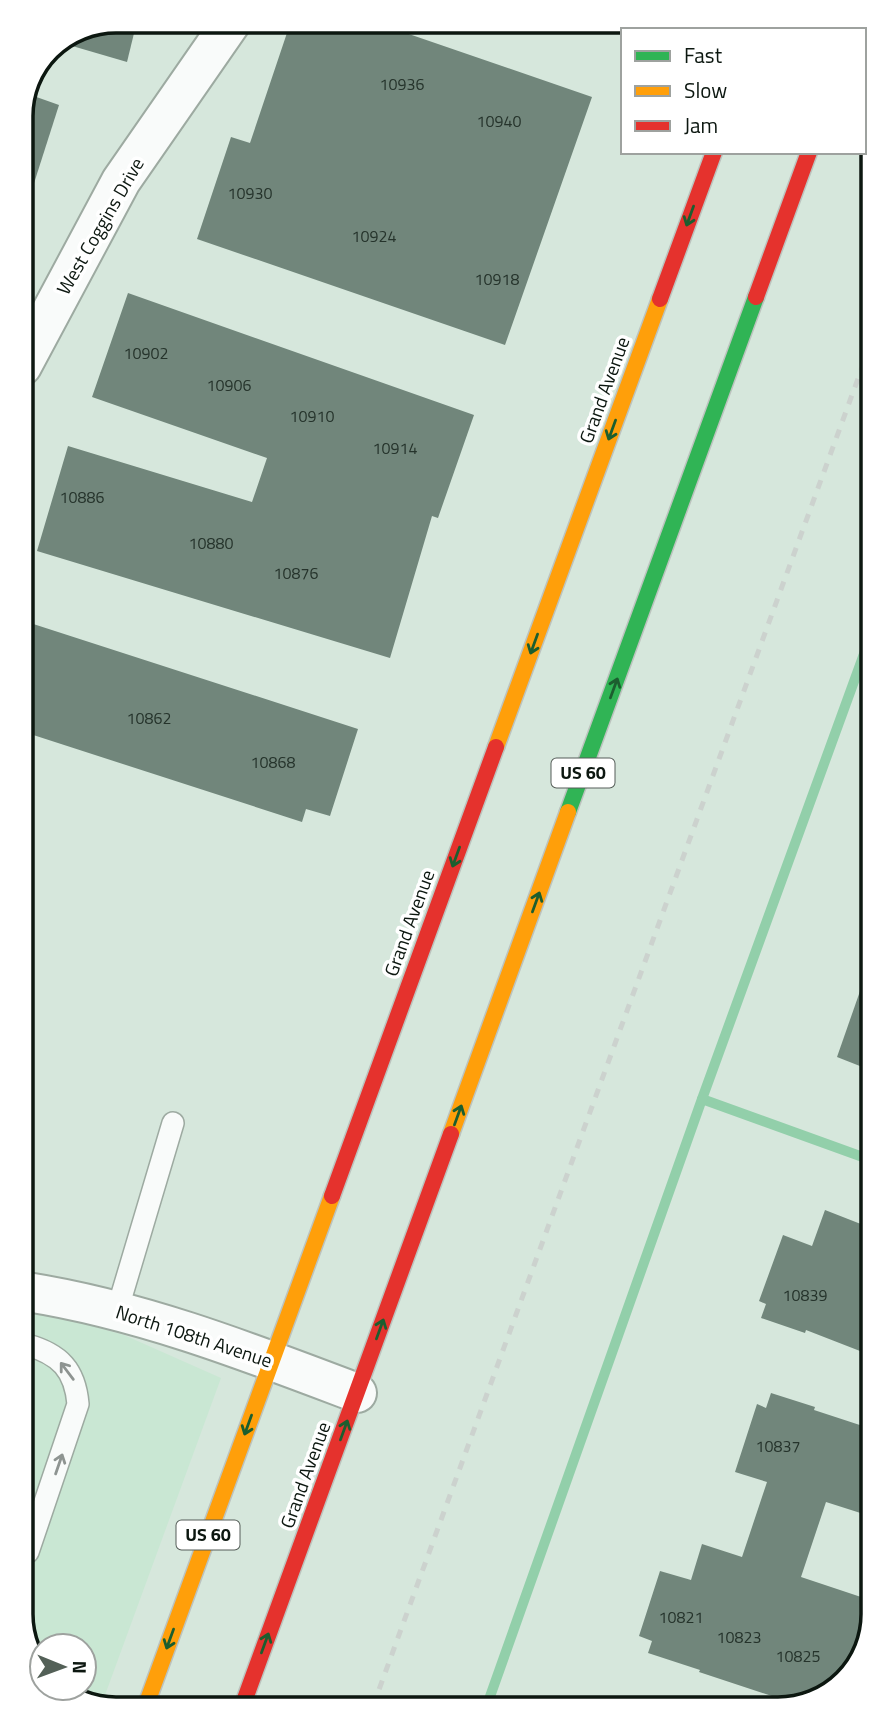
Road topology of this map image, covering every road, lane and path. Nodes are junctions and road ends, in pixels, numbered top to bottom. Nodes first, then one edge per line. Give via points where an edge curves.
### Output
1 (225, 33) edge
2 (713, 154) edge
3 (807, 154) edge
4 (33, 345) edge
5 (173, 1123) dead end
6 (33, 1293) edge
7 (117, 1311) junction
8 (33, 1347) edge
9 (271, 1361) junction
10 (357, 1393) junction
11 (33, 1537) edge
12 (149, 1697) edge
13 (246, 1697) edge

1 - 4 street, West Coggins Drive via 121,181
2 -> 9 highway, Grand Avenue / US 60
10 -> 3 highway, Grand Avenue / US 60
5 - 7 lane
6 - 7 street, North 108th Avenue
7 - 9 street, North 108th Avenue
11 -> 8 lane via 78,1404 76,1384 68,1369 52,1355
9 - 10 street, North 108th Avenue
9 -> 12 highway, Grand Avenue / US 60
13 -> 10 highway, Grand Avenue / US 60

